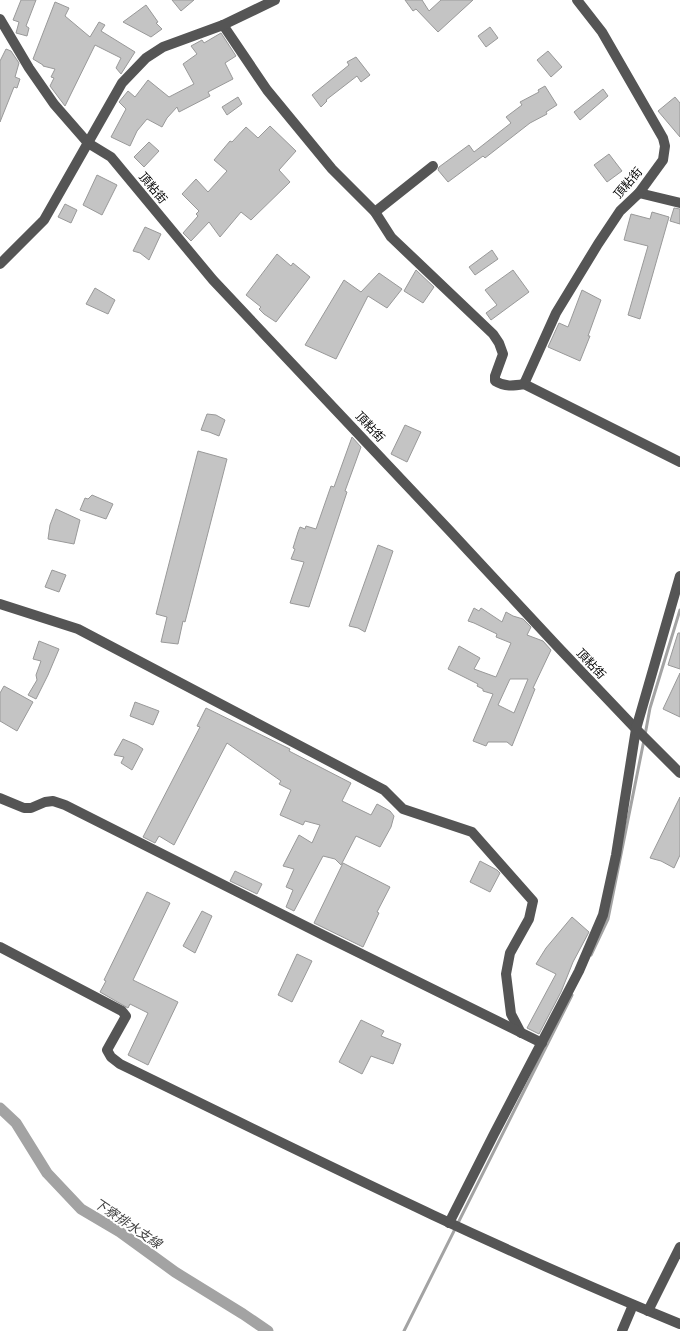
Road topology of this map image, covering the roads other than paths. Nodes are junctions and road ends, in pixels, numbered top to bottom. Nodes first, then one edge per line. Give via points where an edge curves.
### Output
1 (275, 0) edge
2 (577, 0) edge
3 (0, 19) edge
4 (223, 24) junction
5 (88, 143) junction
6 (433, 166) dead end
7 (639, 192) junction
8 (680, 203) edge
9 (375, 212) junction
10 (0, 264) edge
11 (524, 384) junction
12 (680, 462) edge
13 (680, 576) edge
14 (0, 604) edge
15 (636, 730) junction
16 (680, 773) edge
17 (0, 798) edge
18 (0, 946) edge
19 (521, 1033) junction
20 (542, 1044) junction
21 (454, 1225) junction
22 (680, 1247) edge
23 (633, 1305) junction
24 (648, 1311) junction
25 (680, 1324) edge
26 (622, 1331) edge

1 - 4 street
2 - 7 street, 頂粘街 via 602,32 664,142 663,160
3 - 5 street, 頂粘街 via 54,104
4 - 5 street via 163,47 146,58 122,83
4 - 9 street via 267,90 332,169
5 - 10 street via 44,220
5 - 15 street, 頂粘街 via 111,158 213,280
6 - 9 street
7 - 8 street
7 - 11 street, 頂粘街 via 620,211 556,313
9 - 11 street via 391,237 493,334 503,354 495,376 496,381 501,385
11 - 12 street
13 - 15 street
14 - 19 street via 78,629 384,790 403,809 472,832 533,901 529,919 510,953 506,974 511,1014
15 - 16 street, 頂粘街
15 - 20 street via 616,855 603,915 579,971
17 - 19 street via 24,808 53,801 65,805
18 - 21 street via 122,1011 126,1016 107,1050 120,1064
19 - 20 street
20 - 21 street via 494,1134
21 - 23 street
22 - 24 street
23 - 24 street
23 - 26 street
24 - 25 street

